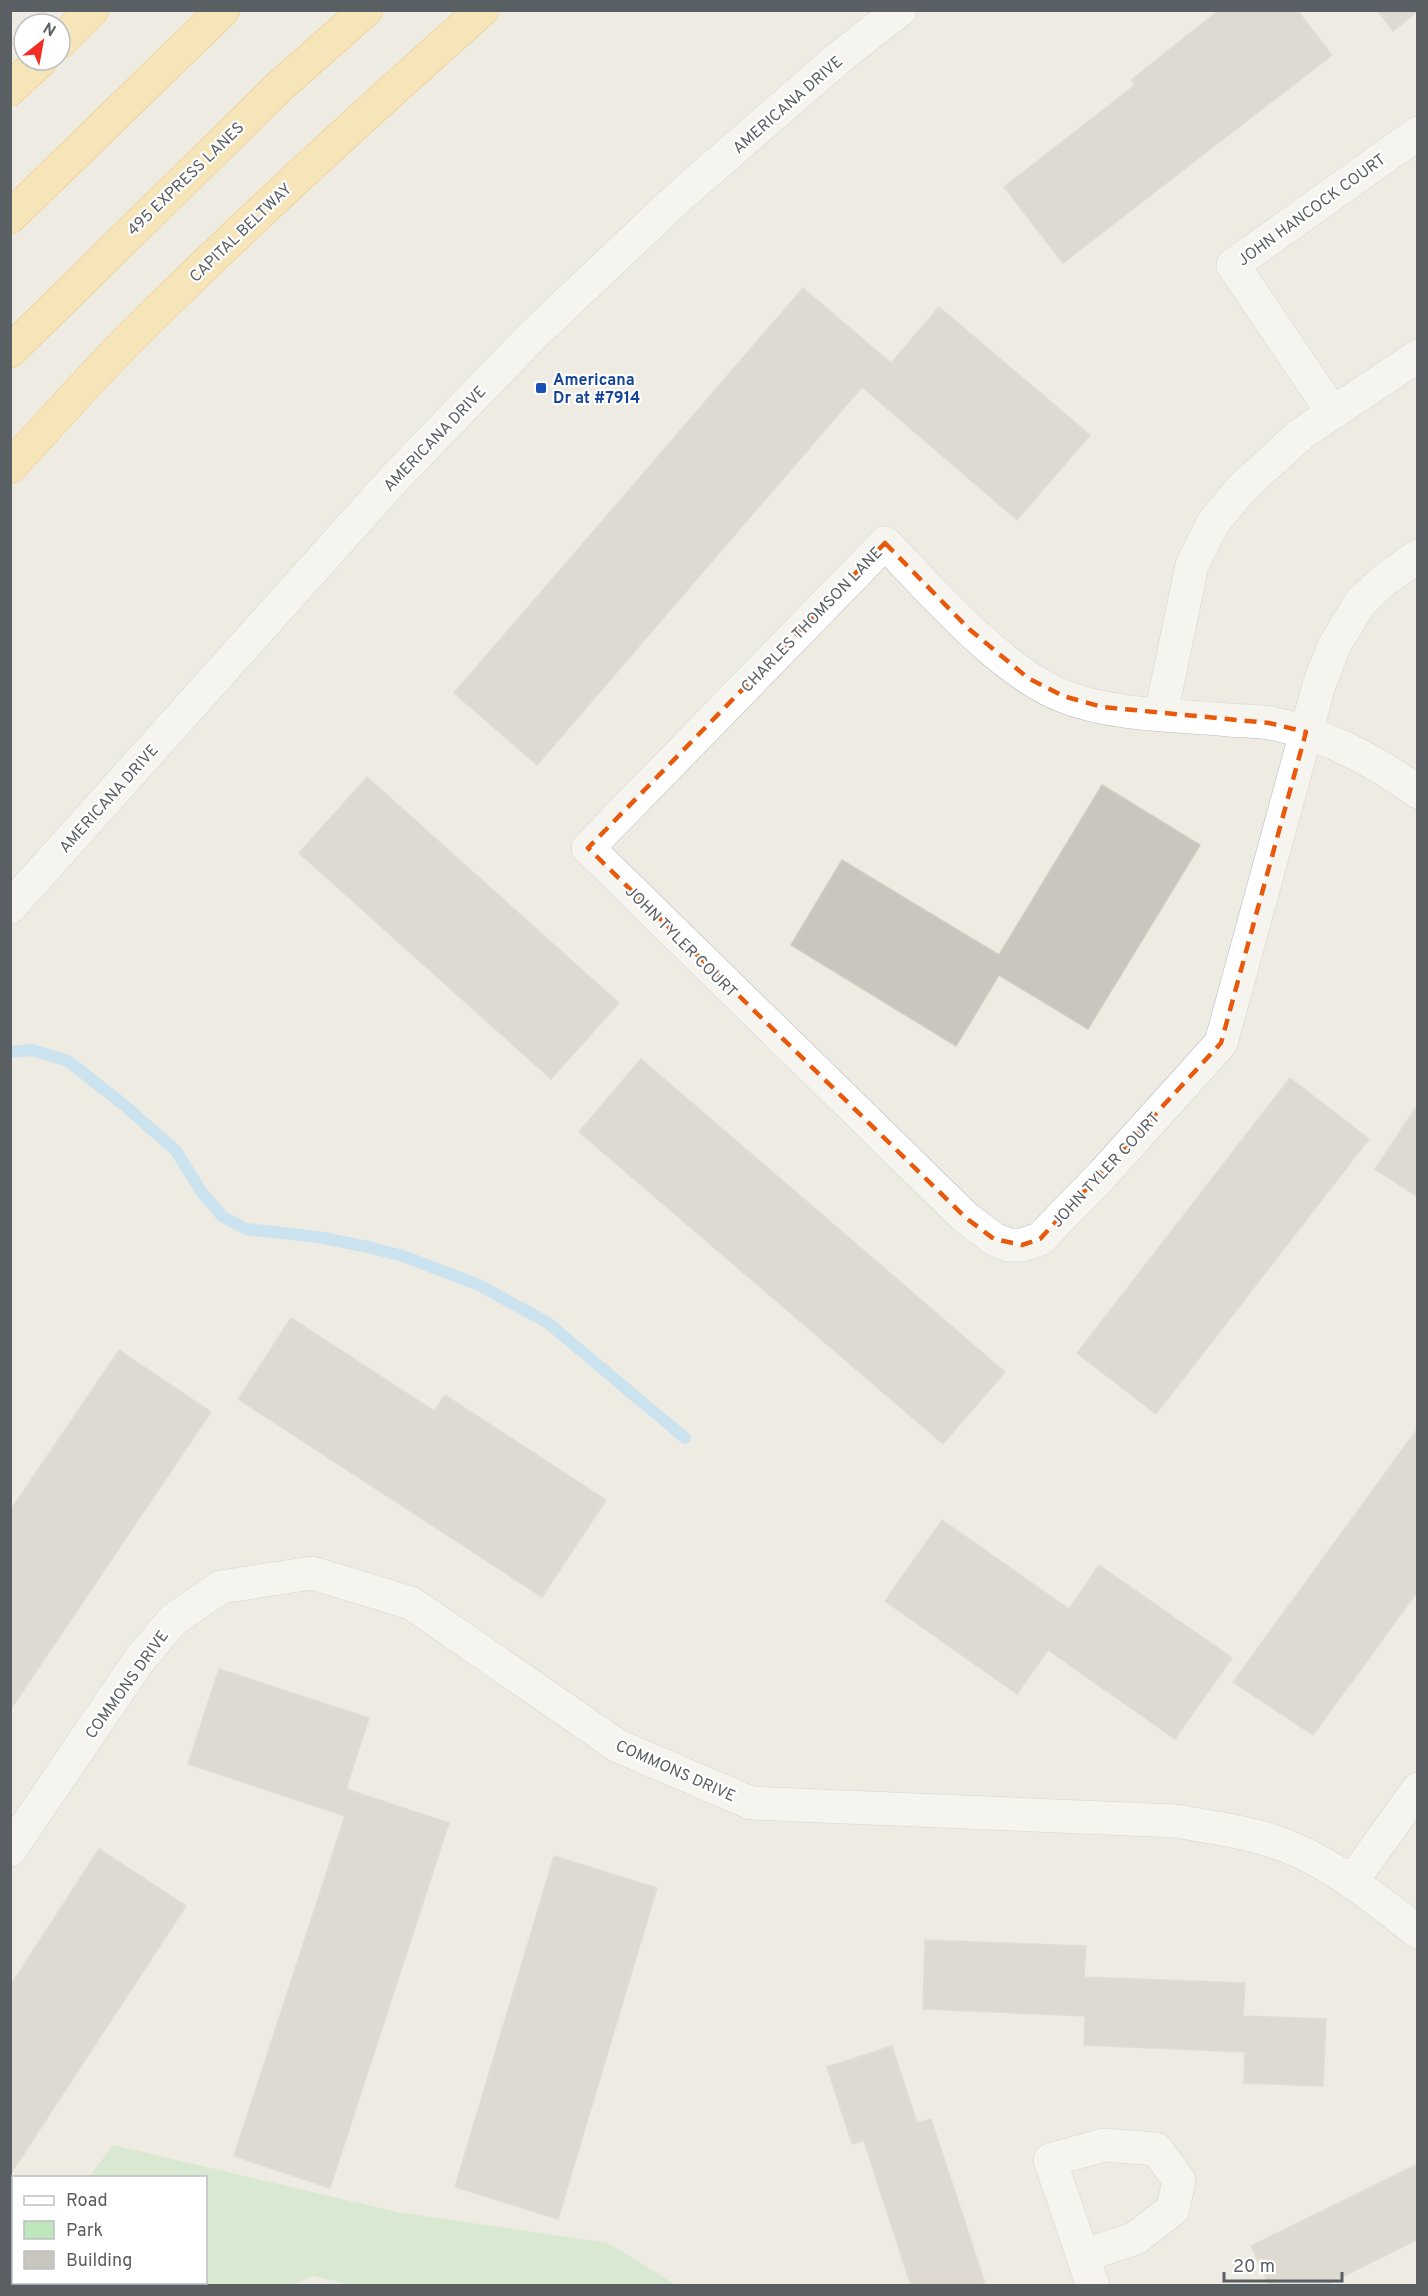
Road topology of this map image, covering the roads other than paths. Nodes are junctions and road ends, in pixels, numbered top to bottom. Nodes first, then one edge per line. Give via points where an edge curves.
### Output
1 (92, 10) edge
2 (223, 10) edge
3 (366, 10) edge
4 (482, 10) edge
5 (900, 10) edge
6 (72, 30) edge
7 (28, 72) edge
8 (10, 89) edge
9 (1418, 133) edge
10 (10, 217) edge
11 (10, 351) edge
12 (1418, 356) edge
13 (1333, 413) junction
14 (10, 467) edge
15 (1418, 556) edge
16 (1161, 714) junction
17 (1306, 732) junction
18 (1418, 792) edge
19 (588, 848) joint
20 (10, 907) edge
21 (1418, 1789) edge
22 (10, 1850) edge
23 (1352, 1881) junction
24 (1418, 1932) edge

1 - 6 highway
2 - 10 highway
3 - 11 highway, 495 EXPRESS LANES via 280,86
4 - 14 highway, CAPITAL BELTWAY via 270,203 134,335
5 - 20 street, AMERICANA DRIVE via 680,196 534,334 393,480
7 - 8 highway
9 - 13 street, JOHN HANCOCK COURT via 1233,265
12 - 13 street
13 - 16 street via 1274,457 1213,523 1192,565
15 - 17 street, JOHN TYLER COURT via 1360,603 1334,645
16 - 17 street, CHARLES THOMSON LANE via 1269,723
16 - 19 street, CHARLES THOMSON LANE via 1102,707 1063,696 1028,678 969,629 885,543
17 - 18 street, CHARLES THOMSON LANE via 1359,754
17 - 19 street, JOHN TYLER COURT via 1221,1043 1040,1239 1022,1245 994,1239 966,1218
21 - 23 street
22 - 23 street, COMMONS DRIVE via 140,1659 174,1619 221,1587 312,1573 411,1603 618,1746 751,1803 1176,1821 1238,1831 1295,1850
23 - 24 street, COMMONS DRIVE

